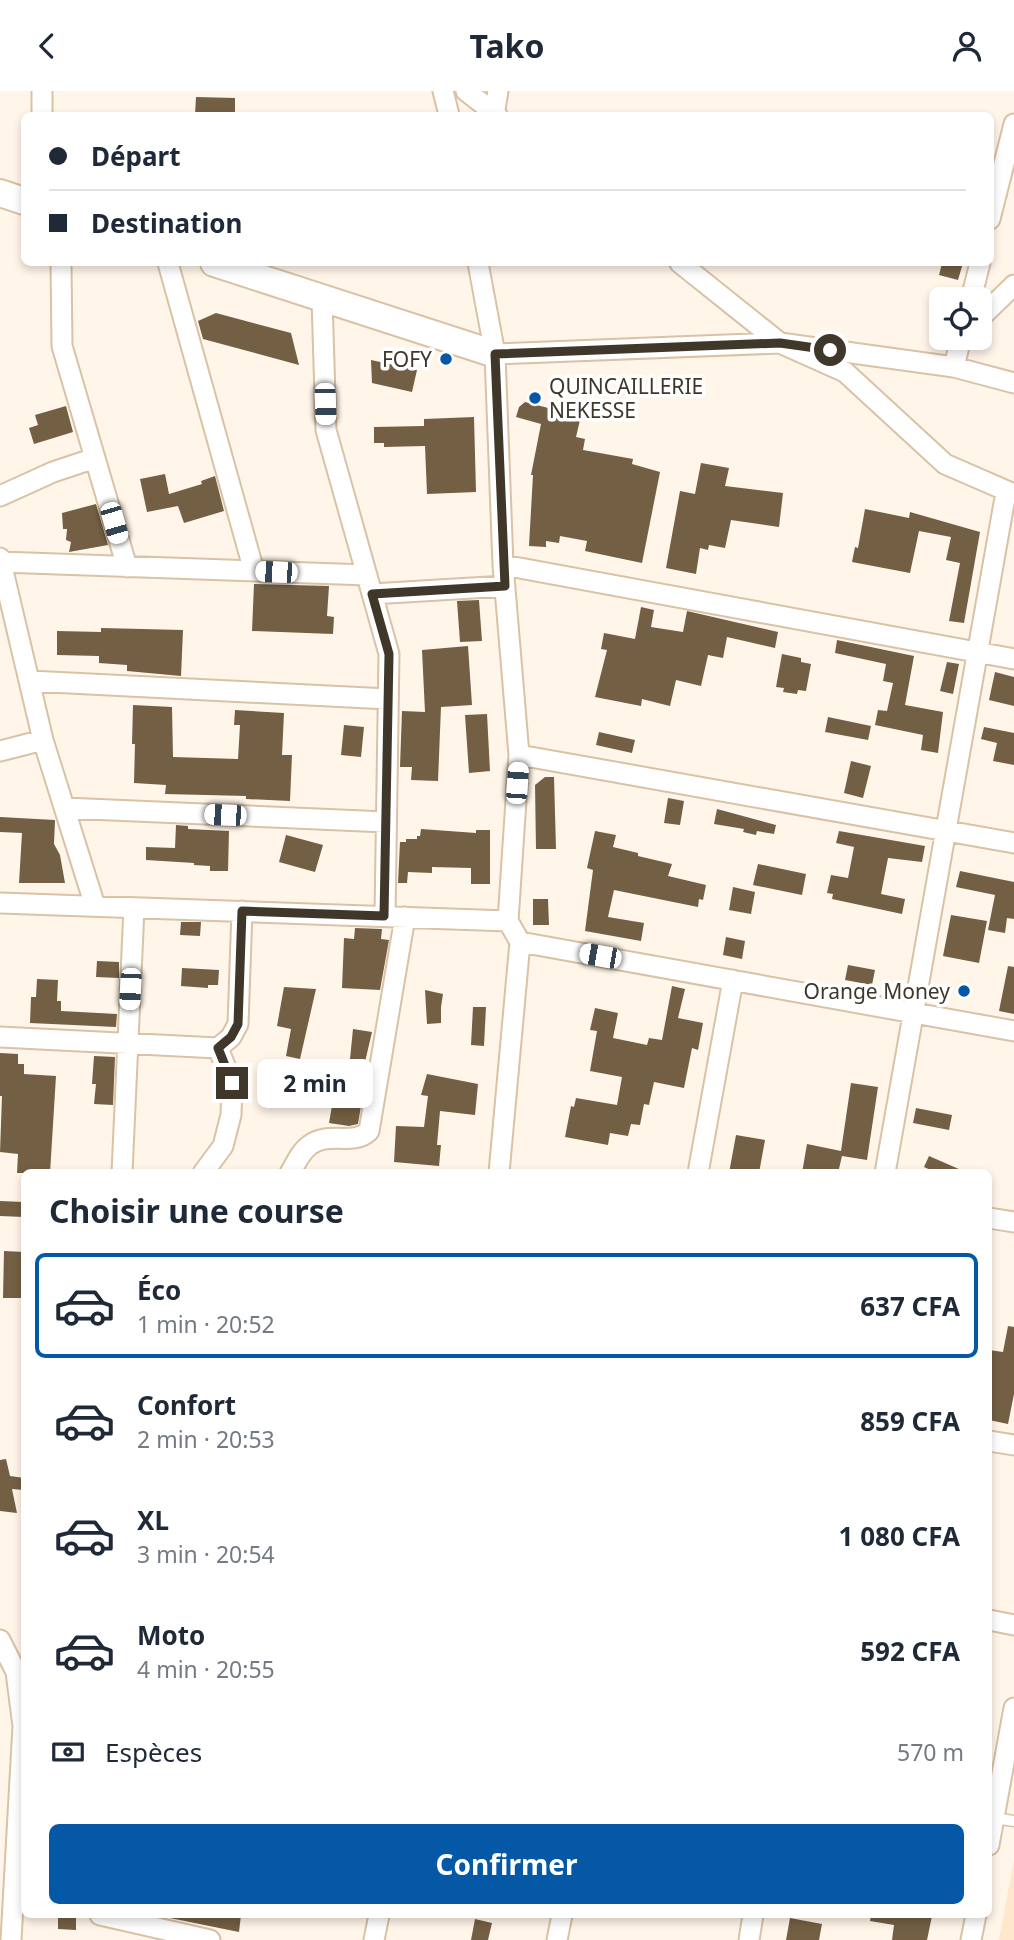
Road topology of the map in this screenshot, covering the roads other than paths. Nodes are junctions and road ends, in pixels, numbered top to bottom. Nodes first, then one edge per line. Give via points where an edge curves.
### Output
1 (42, 91) edge
2 (443, 91) edge
3 (466, 91) edge
4 (498, 91) edge
5 (42, 112) edge
6 (448, 112) edge
7 (491, 112) edge
8 (495, 112) edge
9 (1014, 124) edge
10 (0, 193) edge
11 (21, 200) edge
12 (994, 203) edge
13 (61, 266) edge
14 (169, 266) edge
15 (223, 266) edge
16 (479, 266) edge
17 (684, 266) edge
18 (979, 266) edge
19 (1014, 285) edge
20 (974, 287) edge
21 (322, 298) junction
22 (992, 306) edge
23 (780, 343) junction
24 (958, 350) edge
25 (495, 354) junction
26 (954, 367) junction
27 (1014, 383) edge
28 (94, 457) junction
29 (1010, 493) edge
30 (0, 496) edge
31 (1, 561) edge
32 (503, 565) junction
33 (127, 567) junction
34 (254, 571) junction
35 (369, 584) junction
36 (505, 586) junction
37 (978, 652) junction
38 (1014, 659) edge
39 (30, 681) junction
40 (388, 699) junction
41 (43, 740) junction
42 (0, 751) edge
43 (519, 755) junction
44 (65, 809) junction
45 (386, 822) junction
46 (947, 831) junction
47 (1014, 843) edge
48 (0, 903) edge
49 (95, 906) junction
50 (134, 908) junction
51 (242, 911) junction
52 (384, 916) junction
53 (405, 917) junction
54 (508, 921) junction
55 (520, 942) junction
56 (733, 980) junction
57 (914, 1013) junction
58 (1014, 1031) edge
59 (0, 1037) edge
60 (128, 1044) junction
61 (218, 1048) junction
62 (122, 1169) edge
63 (206, 1169) edge
64 (293, 1169) edge
65 (499, 1169) edge
66 (699, 1169) edge
67 (886, 1169) edge
68 (992, 1218) edge
69 (1014, 1222) edge
70 (992, 1441) edge
71 (1014, 1445) edge
72 (992, 1621) edge
73 (1014, 1625) edge
74 (0, 1640) edge
75 (21, 1705) edge
76 (1014, 1708) edge
77 (21, 1775) edge
78 (993, 1809) edge
79 (1014, 1821) edge
80 (378, 1918) edge
81 (561, 1918) edge
82 (753, 1918) edge
83 (975, 1918) edge
84 (139, 1919) edge
85 (11, 1940) edge
86 (210, 1940) edge
87 (374, 1940) edge
88 (557, 1940) edge
89 (749, 1940) edge
90 (971, 1940) edge

1 - 5 street
2 - 6 street
3 - 7 street
4 - 8 street
9 - 12 street
10 - 11 street
13 - 28 street via 62,346
14 - 34 street
15 - 21 street
16 - 25 street
17 - 23 street
18 - 20 street
19 - 22 street
21 - 25 street
21 - 35 street via 326,430
23 - 25 street
23 - 26 street
23 - 29 street via 845,372 945,464
24 - 26 street
25 - 32 street
26 - 27 street
28 - 30 street
28 - 33 street
29 - 37 street
31 - 33 street
31 - 39 street
32 - 36 street
32 - 37 street
33 - 34 street
34 - 35 street
35 - 36 street
35 - 40 street via 389,654
36 - 43 street
37 - 38 street
37 - 46 street
39 - 40 street
39 - 41 street
40 - 45 street
41 - 42 street
41 - 44 street
43 - 46 street
43 - 54 street
44 - 45 street
44 - 49 street
45 - 52 street
46 - 47 street
46 - 57 street
48 - 49 street
49 - 50 street
50 - 51 street
50 - 60 street
51 - 52 street
51 - 61 street via 238,1024
52 - 53 street
53 - 54 street
53 - 64 street via 369,1131 360,1137 321,1138 309,1145
54 - 55 street
55 - 56 street
55 - 65 street
56 - 57 street
56 - 66 street
57 - 58 street
57 - 67 street
59 - 60 street
60 - 61 street
60 - 62 street
61 - 63 street via 232,1083 231,1115 223,1146
68 - 69 street
70 - 71 street
72 - 73 street
74 - 75 street via 16,1672
76 - 78 street
77 - 85 street
78 - 79 lane
80 - 87 street
81 - 88 street
82 - 89 street
83 - 90 street
84 - 86 street

